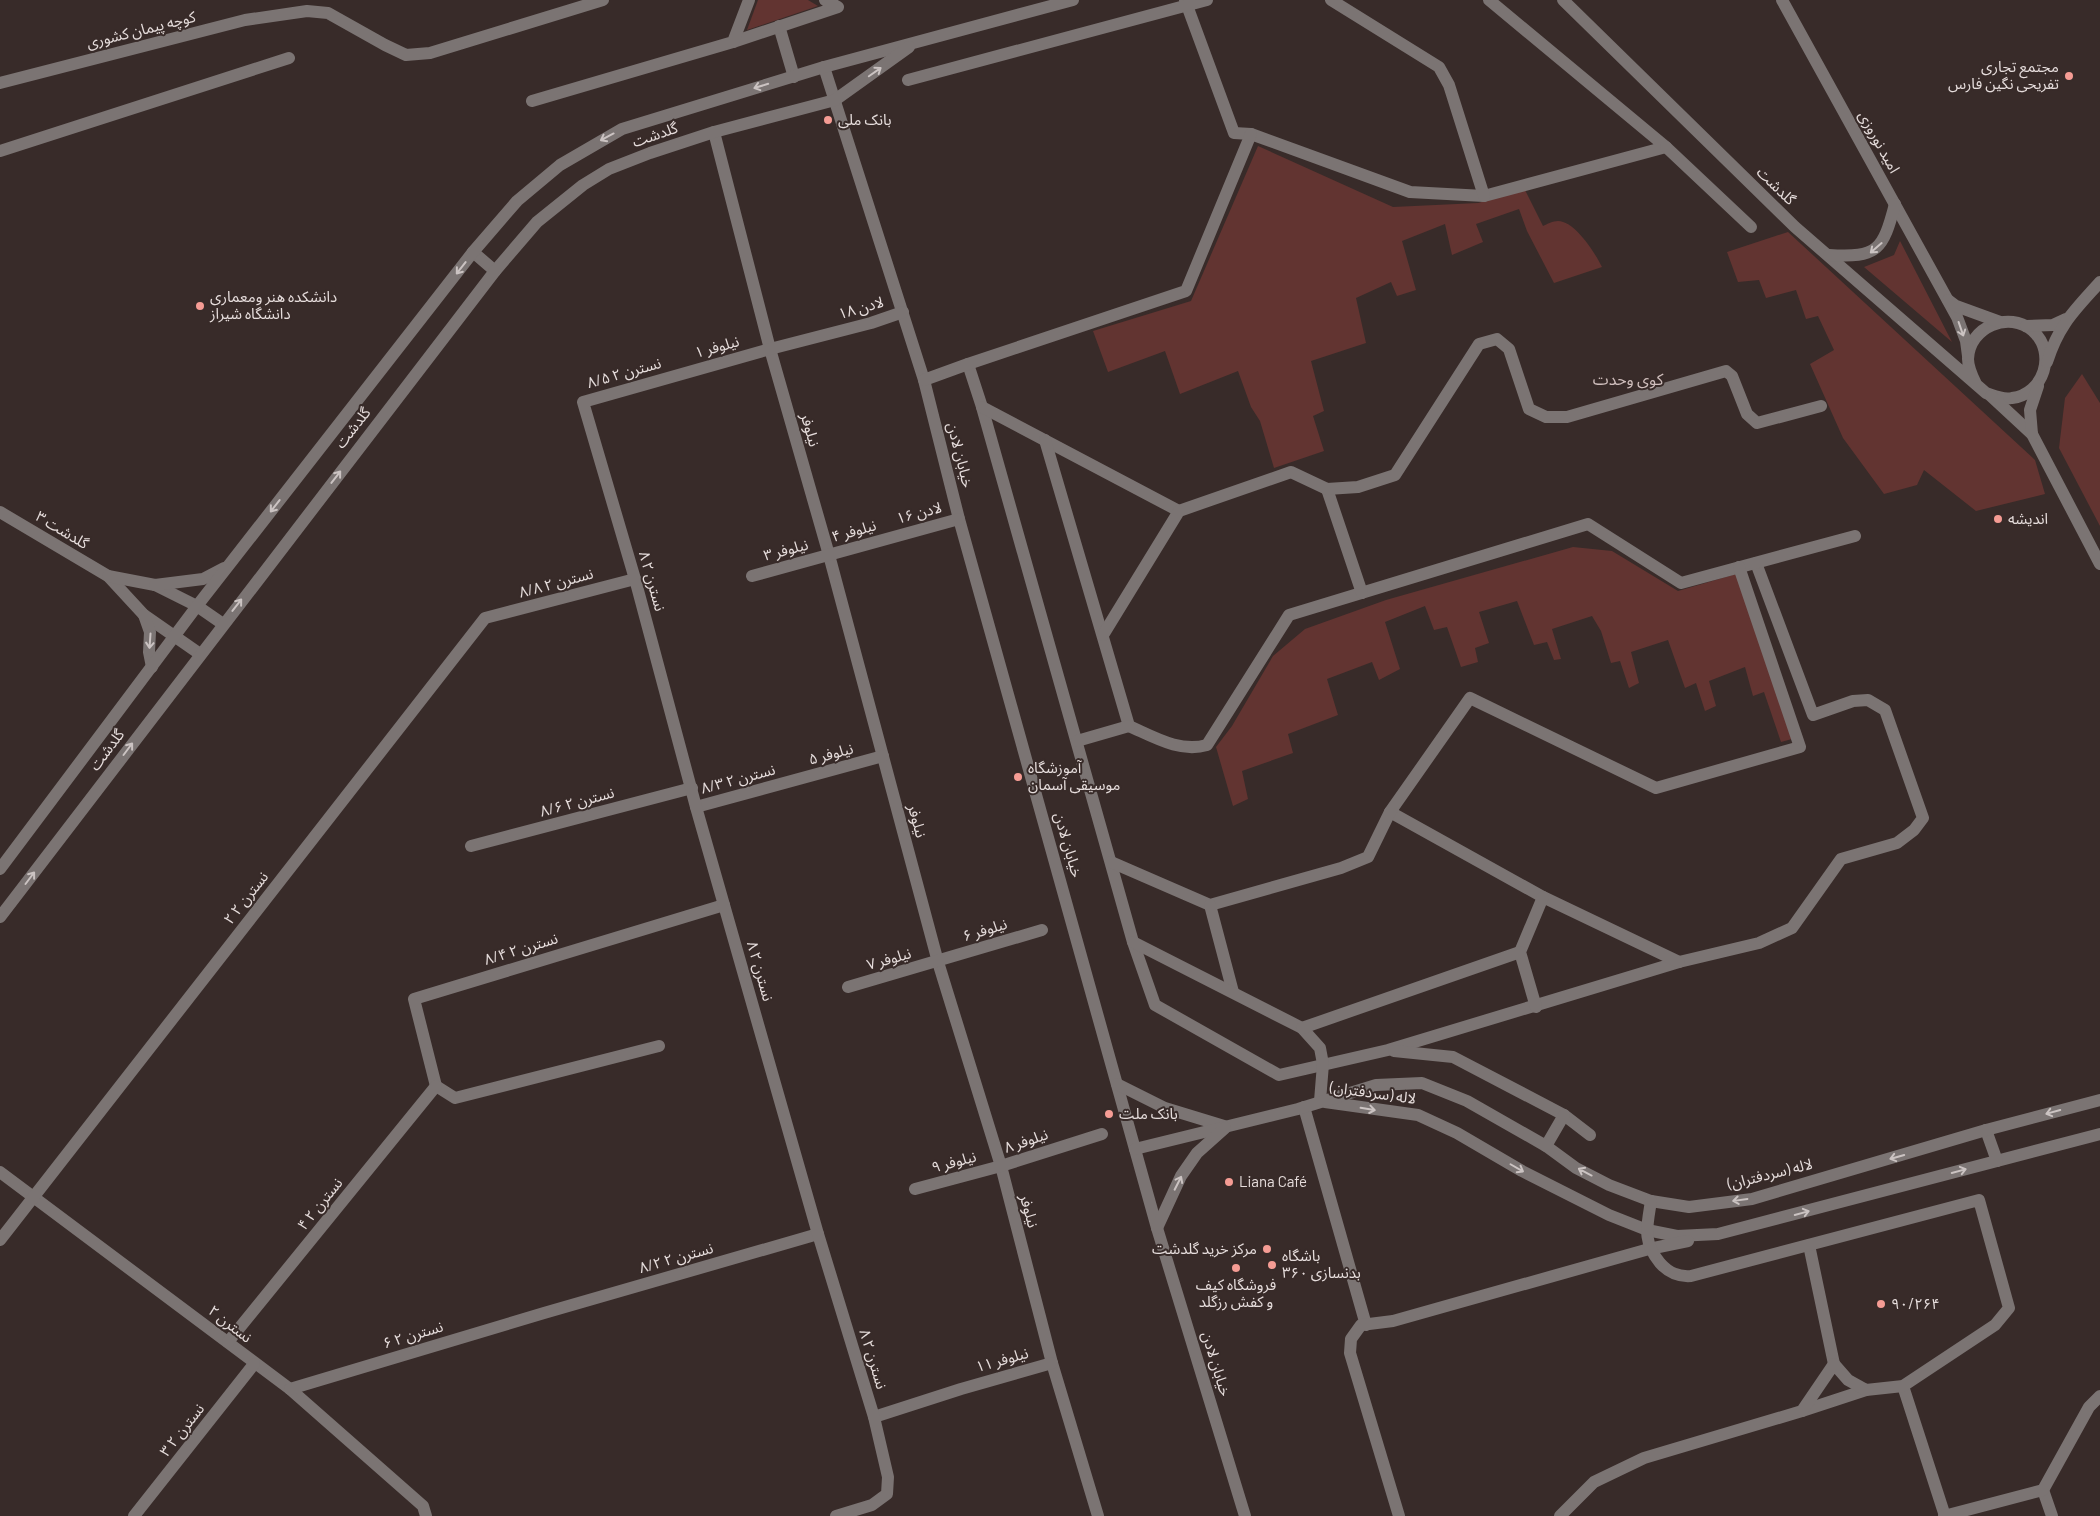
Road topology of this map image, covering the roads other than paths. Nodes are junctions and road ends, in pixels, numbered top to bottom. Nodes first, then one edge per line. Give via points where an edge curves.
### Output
1 (603, 0) edge
2 (825, 0) edge
3 (1073, 0) edge
4 (1207, 0) edge
5 (1331, 0) edge
6 (1489, 0) edge
7 (1563, 0) edge
8 (1782, 0) edge
9 (746, 1) edge
10 (1186, 3) edge
11 (779, 26) junction
12 (732, 42) junction
13 (917, 42) junction
14 (289, 58) dead end
15 (824, 67) junction
16 (794, 77) junction
17 (908, 80) dead end
18 (0, 83) edge
19 (835, 100) junction
20 (532, 101) dead end
21 (714, 132) junction
22 (1252, 134) junction
23 (1666, 146) junction
24 (0, 151) edge
25 (1484, 196) junction
26 (1895, 204) junction
27 (1751, 227) dead end
28 (474, 252) junction
29 (1829, 255) junction
30 (495, 271) junction
31 (2100, 282) edge
32 (1948, 300) junction
33 (903, 312) junction
34 (2066, 320) junction
35 (2000, 322) junction
36 (2026, 326) junction
37 (770, 349) junction
38 (1968, 359) junction
39 (968, 364) junction
40 (2044, 372) junction
41 (674, 376) joint
42 (924, 380) junction
43 (1976, 384) junction
44 (1988, 393) junction
45 (583, 402) joint
46 (982, 406) junction
47 (1821, 406) dead end
48 (2032, 434) junction
49 (1045, 440) junction
50 (1327, 489) junction
51 (1179, 511) junction
52 (0, 512) edge
53 (959, 519) junction
54 (1855, 536) dead end
55 (888, 538) joint
56 (829, 555) junction
57 (1756, 563) junction
58 (2100, 564) edge
59 (229, 565) junction
60 (1739, 567) junction
61 (108, 576) junction
62 (752, 576) dead end
63 (635, 579) junction
64 (155, 585) junction
65 (1362, 593) junction
66 (197, 606) junction
67 (144, 615) junction
68 (485, 618) joint
69 (223, 624) junction
70 (1103, 635) junction
71 (175, 637) junction
72 (200, 654) junction
73 (152, 667) junction
74 (1130, 726) junction
75 (1077, 741) junction
76 (883, 756) junction
77 (788, 782) joint
78 (692, 788) junction
79 (696, 807) junction
80 (1390, 812) junction
81 (471, 846) dead end
82 (1111, 862) junction
83 (0, 870) edge
84 (1543, 896) junction
85 (724, 905) junction
86 (1210, 905) junction
87 (0, 917) edge
88 (1042, 930) dead end
89 (1133, 942) junction
90 (1520, 952) junction
91 (938, 962) junction
92 (1679, 962) junction
93 (848, 987) dead end
94 (1233, 992) junction
95 (1536, 1007) junction
96 (1302, 1028) junction
97 (659, 1046) dead end
98 (1388, 1050) junction
99 (1323, 1064) junction
100 (1116, 1084) junction
101 (436, 1086) junction
102 (2100, 1100) edge
103 (1320, 1101) junction
104 (1301, 1108) junction
105 (1564, 1115) junction
106 (1226, 1127) junction
107 (1986, 1130) junction
108 (1102, 1134) dead end
109 (2100, 1134) edge
110 (1590, 1135) dead end
111 (1546, 1146) junction
112 (1135, 1149) junction
113 (1997, 1161) junction
114 (1001, 1166) junction
115 (0, 1172) edge
116 (915, 1189) dead end
117 (33, 1196) junction
118 (1651, 1201) junction
119 (1157, 1228) junction
120 (1647, 1230) junction
121 (818, 1234) junction
122 (1718, 1234) junction
123 (0, 1240) edge
124 (1809, 1245) junction
125 (1649, 1249) junction
126 (544, 1313) joint
127 (1363, 1325) junction
128 (228, 1342) junction
129 (1052, 1363) junction
130 (254, 1364) junction
131 (1834, 1364) junction
132 (1903, 1386) junction
133 (290, 1389) junction
134 (1866, 1390) junction
135 (2100, 1396) edge
136 (1802, 1411) junction
137 (874, 1418) junction
138 (2043, 1490) junction
139 (134, 1516) edge
140 (426, 1516) edge
141 (836, 1516) edge
142 (1098, 1516) edge
143 (1245, 1516) edge
144 (1399, 1516) edge
145 (1560, 1516) edge
146 (1945, 1516) edge
147 (2052, 1516) edge

1 - 18 street, کوچه پیمان کشوری via 430,53 406,55 328,13 307,11 245,20
2 - 11 street via 838,8
3 - 13 street
4 - 10 street
5 - 25 street via 1439,67 1449,85
6 - 23 street
7 - 29 street, گلدشت via 1795,227
8 - 26 street, امید نوروزی
9 - 12 street
10 - 17 street
10 - 22 street via 1234,133
11 - 12 street
11 - 16 street
12 - 20 street
13 - 15 street, گلدشت
19 -> 13 street
14 - 24 street
15 - 16 street, گلدشت
15 - 19 street, خیابان لادن
16 -> 28 street, گلدشت via 622,129 592,145 560,165 517,202
19 - 21 street, گلدشت
19 - 33 street, خیابان لادن
21 - 30 street, گلدشت via 650,153 582,185 537,222
21 - 37 street, نیلوفر
22 - 25 street via 1410,192
22 - 39 street via 1186,291
23 - 25 street
23 - 27 street
26 -> 29 street via 1888,232 1877,248 1862,255
26 - 32 street, امید نوروزی
28 - 30 street
28 -> 59 street, گلدشت
29 - 43 street, گلدشت
69 -> 30 street, گلدشت
31 - 34 street
32 - 35 street
32 -> 38 street, امید نوروزی via 1962,331
33 - 37 street, ۱۸ لادن
33 - 42 street, خیابان لادن
34 - 36 street via 2053,325
34 - 40 street
35 - 36 street via 2012,321
35 - 38 street via 1988,326 1978,335
36 - 40 street via 2042,342 2046,353
37 - 41 street, ۱ نیلوفر
37 - 56 street, نیلوفر
38 - 43 street
39 - 42 street
39 - 46 street
40 - 44 street via 2035,387 2024,394 1999,398
40 - 48 street via 2030,410
41 - 45 street, ۸/۵ نسترن ۲
42 - 53 street, خیابان لادن
43 - 44 street
44 - 48 street
45 - 63 street, ۸ نسترن ۲
46 - 49 street
46 - 75 street
47 - 50 street via 1757,423 1747,414 1732,376 1726,371 1566,417 1546,417 1529,409 1509,349 1497,339 1479,344 1395,475 1358,487
48 - 58 street
49 - 51 street
49 - 70 street
50 - 51 street via 1291,472
50 - 65 street
51 - 70 street
52 - 61 street, گلدشت ۳
53 - 55 street, ۱۶ لادن
53 - 100 street, خیابان لادن
54 - 57 street
55 - 56 street, ۴ نیلوفر
56 - 62 street, ۳ نیلوفر
56 - 76 street, نیلوفر
57 - 60 street
57 - 92 street via 1813,715 1868,700 1885,710 1923,818 1897,843 1841,859 1792,928 1759,943
59 - 64 street via 203,579
59 - 66 street, گلدشت
60 - 65 street via 1681,583 1588,524
60 - 80 street via 1800,747 1656,788 1470,698
61 - 64 street
61 - 67 street
63 - 68 street, ۸/۸ نسترن ۲
63 - 78 street, ۸ نسترن ۲
64 - 66 street
65 - 74 street via 1289,615 1207,745 1193,749 1170,744
66 - 69 street
66 - 71 street, گلدشت
67 - 71 street
67 -> 73 street via 150,632
68 - 117 street, ۲ نسترن ۲
69 - 72 street, گلدشت
70 - 74 street
71 - 72 street
71 - 73 street, گلدشت
87 -> 72 street, گلدشت
73 - 83 street, گلدشت
74 - 75 street
75 - 82 street
76 - 77 street, ۵ نیلوفر
76 - 91 street, نیلوفر
77 - 79 street, ۸/۳ نسترن ۲
78 - 79 street, ۸ نسترن ۲
78 - 81 street, ۸/۶ نسترن ۲
79 - 85 street, ۸ نسترن ۲
80 - 84 street
80 - 86 street via 1368,857 1341,868
82 - 86 street
82 - 89 street
84 - 90 street
84 - 92 street
85 - 101 street, ۸/۴ نسترن ۲ via 414,999
85 - 121 street, ۸ نسترن ۲
86 - 94 street
88 - 91 street, ۶ نیلوفر
89 - 94 street
89 - 99 street via 1156,1005 1279,1075
90 - 95 street
90 - 96 street
91 - 93 street, ۷ نیلوفر
91 - 114 street, نیلوفر
92 - 95 street
94 - 96 street
95 - 98 street
96 - 99 street via 1320,1048
97 - 101 street via 455,1098
98 - 99 street
98 - 105 street via 1453,1057
99 - 103 street
100 - 106 street via 1165,1108
100 - 112 street, خیابان لادن
101 - 128 street, ۴ نسترن ۲
102 -> 107 street, لاله (سردفتران)
103 - 104 street, لاله (سردفتران)
103 - 111 street, لاله (سردفتران) via 1376,1084 1422,1083 1467,1101
103 -> 120 street, لاله (سردفتران) via 1418,1115 1609,1215
104 - 106 street, لاله (سردفتران)
104 - 127 street
105 - 110 street
105 - 111 street
106 - 112 street, لاله (سردفتران)
119 -> 106 street via 1181,1176 1197,1153
107 - 113 street
107 -> 118 street, لاله (سردفتران) via 1752,1199 1689,1208
108 - 114 street, ۸ نیلوفر
109 - 113 street, لاله (سردفتران)
118 -> 111 street, لاله (سردفتران) via 1576,1168
112 - 119 street, خیابان لادن
122 -> 113 street, لاله (سردفتران)
114 - 116 street, ۹ نیلوفر
114 - 129 street, نیلوفر
115 - 117 street, نسترن ۲
117 - 123 street, ۲ نسترن ۲
117 - 128 street, نسترن ۲
118 - 120 street
119 - 143 street, خیابان لادن
120 - 122 street, لاله (سردفتران) via 1677,1236
120 - 125 street
121 - 126 street, ۸/۲ نسترن ۲
121 - 137 street, ۸ نسترن ۲
122 - 125 street
124 - 125 street via 1682,1277 1664,1268
124 - 131 street
124 - 132 street via 1979,1200 2008,1308 1995,1325
125 - 127 street via 1393,1321
126 - 133 street, ۶ نسترن ۲
127 - 144 street via 1350,1339 1350,1353
128 - 130 street, نسترن ۲
129 - 137 street, ۱۱ نیلوفر
129 - 142 street, نیلوفر
130 - 133 street, نسترن ۲
130 - 139 street, ۳ نسترن ۲
131 - 134 street via 1848,1380
131 - 136 street
132 - 134 street
132 - 146 street
133 - 140 street, نسترن ۲ via 423,1506
134 - 136 street
135 - 138 street via 2088,1407
136 - 145 street via 1644,1458 1594,1482
137 - 141 street, ۸ نسترن ۲ via 888,1477 887,1494 872,1505
138 - 146 street
138 - 147 street

